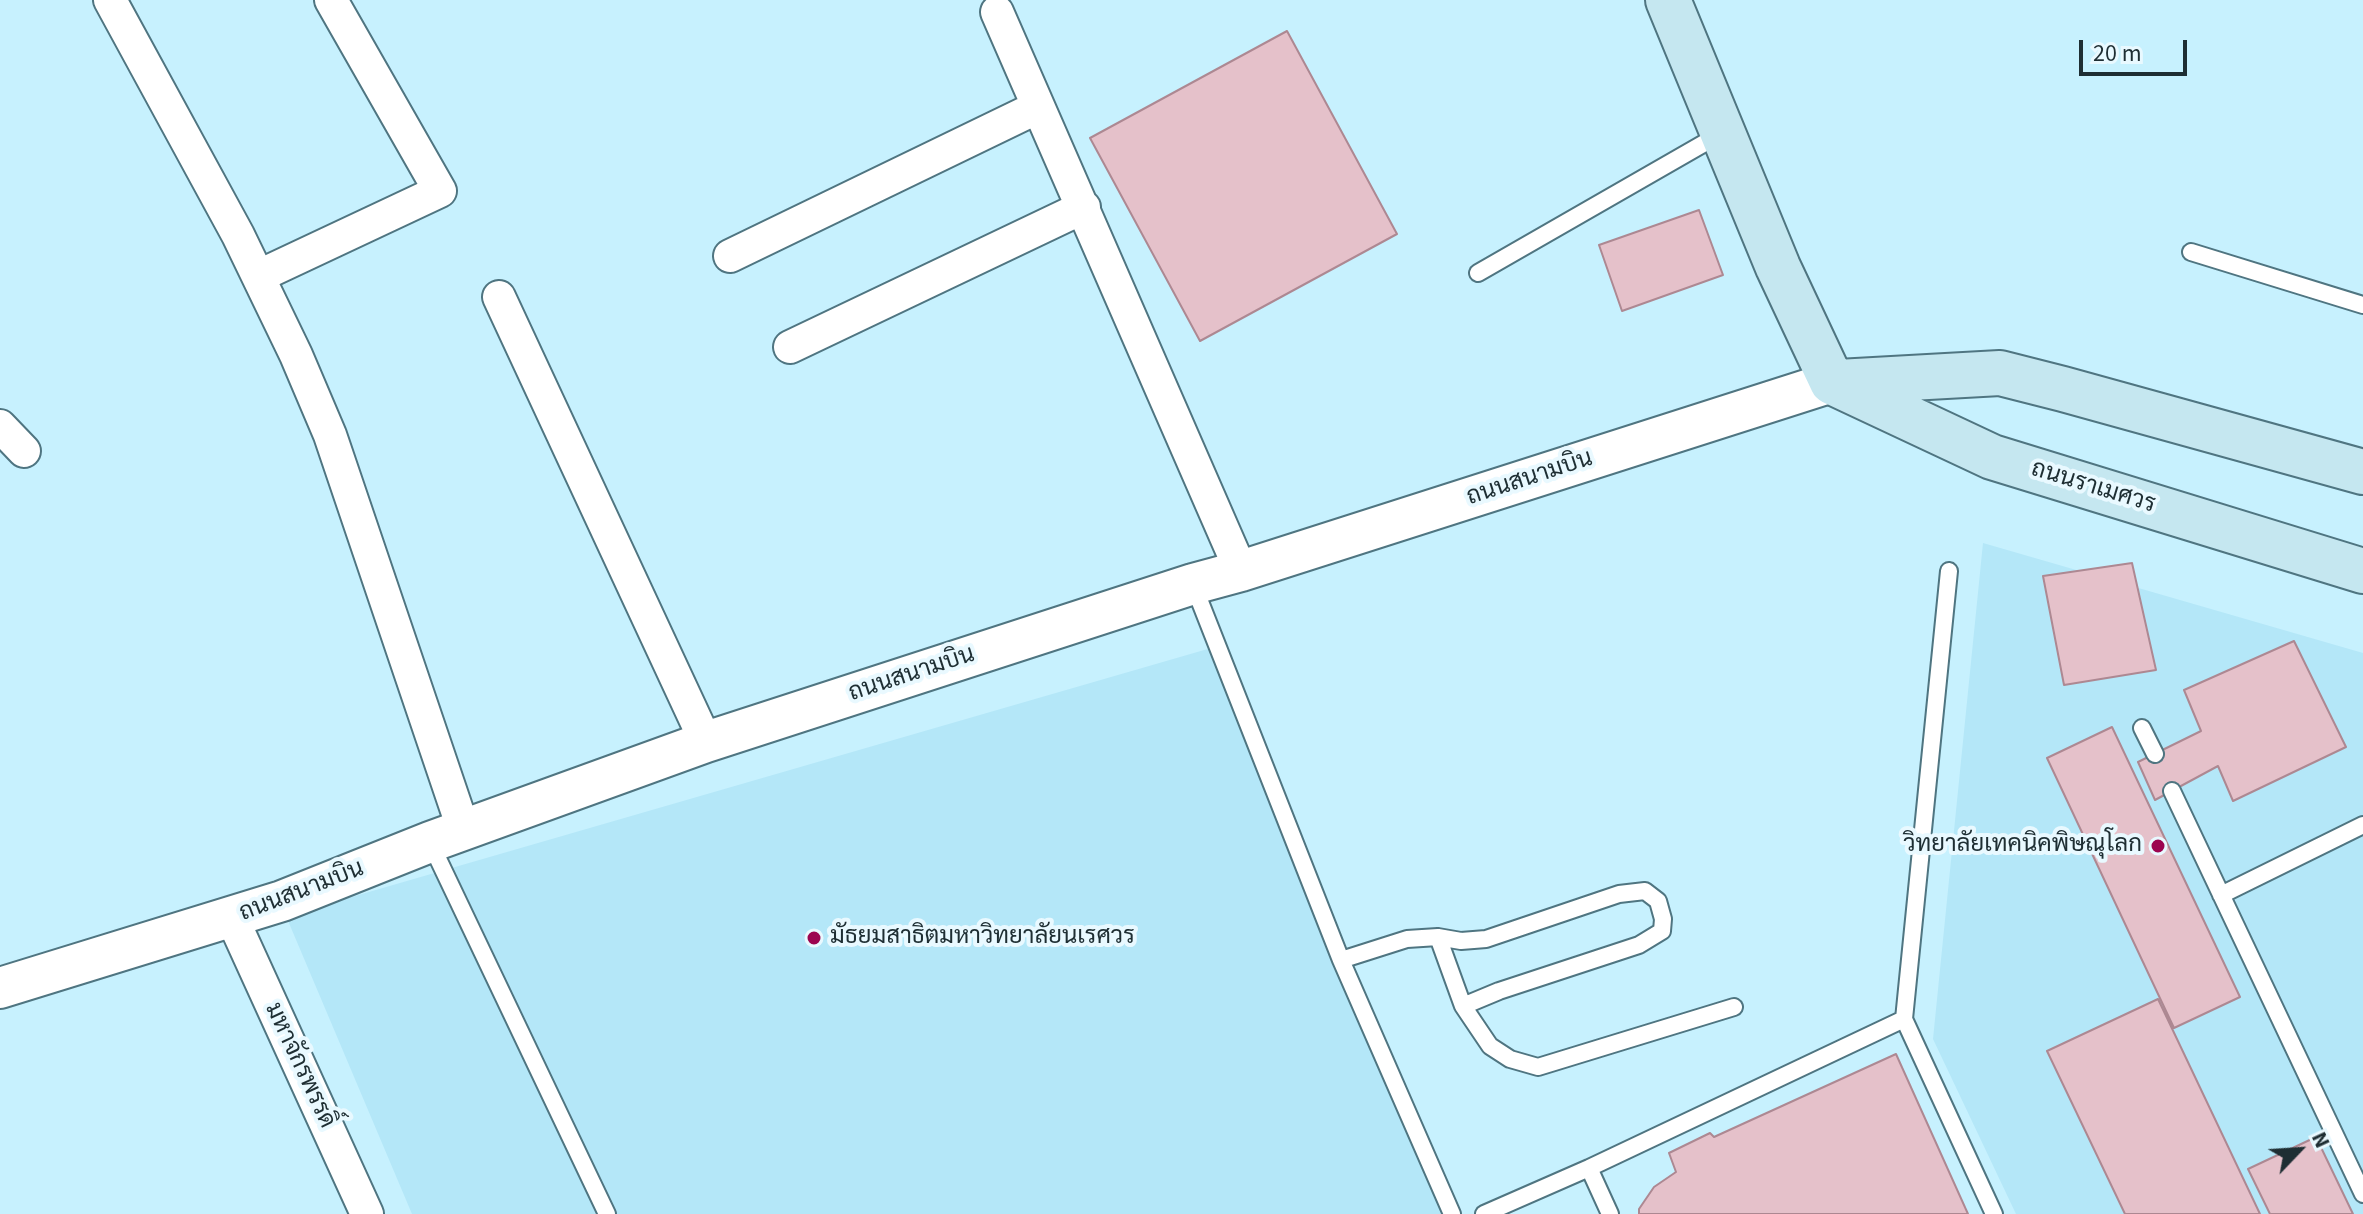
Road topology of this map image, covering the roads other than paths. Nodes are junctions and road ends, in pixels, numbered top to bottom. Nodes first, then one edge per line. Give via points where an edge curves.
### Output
1 (110, 0) edge
2 (331, 0) edge
3 (1668, 0) edge
4 (997, 12) dead end
5 (1038, 107) junction
6 (1723, 133) junction
7 (1084, 207) junction
8 (2191, 252) dead end
9 (730, 256) dead end
10 (1478, 273) dead end
11 (259, 276) junction
12 (499, 297) dead end
13 (2363, 305) edge
14 (790, 347) dead end
15 (1832, 382) junction
16 (0, 426) edge
17 (24, 451) dead end
18 (2363, 472) edge
19 (1241, 571) junction
20 (1949, 571) dead end
21 (2363, 571) edge
22 (1193, 584) junction
23 (2142, 728) dead end
24 (706, 742) junction
25 (2155, 754) dead end
26 (2172, 791) dead end
27 (2363, 825) edge
28 (447, 836) junction
29 (2221, 895) junction
30 (232, 918) junction
31 (1438, 937) junction
32 (1341, 960) junction
33 (0, 988) edge
34 (1463, 1006) junction
35 (1734, 1007) dead end
36 (1904, 1019) junction
37 (1589, 1168) junction
38 (2363, 1194) edge
39 (367, 1214) edge
40 (607, 1214) edge
41 (1452, 1214) edge
42 (1484, 1214) edge
43 (1610, 1214) edge
44 (1994, 1214) edge

1 - 11 street
2 - 11 street via 440,191
3 - 6 main road
4 - 5 street
5 - 7 street
5 - 9 street
6 - 10 lane
6 - 15 main road
7 - 14 street
7 - 19 street
8 - 13 lane
11 - 28 street via 330,435
12 - 24 street
15 - 18 main road via 2000,373
15 - 19 street, ถนนสนามบิน
15 - 21 main road, ถนนราเมศวร via 1992,457
16 - 17 street
19 - 22 street, ถนนสนามบิน
20 - 36 lane
22 - 24 street, ถนนสนามบิน
22 - 32 lane
23 - 25 lane
24 - 28 street, ถนนสนามบิน
26 - 29 lane
27 - 29 lane
28 - 30 street, ถนนสนามบิน
28 - 40 lane
29 - 38 lane
30 - 33 street, ถนนสนามบิน
30 - 39 street, มหาจักรพรรดิ์
31 - 32 lane via 1407,939
31 - 34 lane
31 - 34 lane via 1486,939 1619,894 1645,891 1658,901 1662,931 1654,938
32 - 41 lane
34 - 35 lane via 1490,1046 1538,1067
36 - 37 lane
36 - 44 lane
37 - 42 lane
37 - 43 lane

